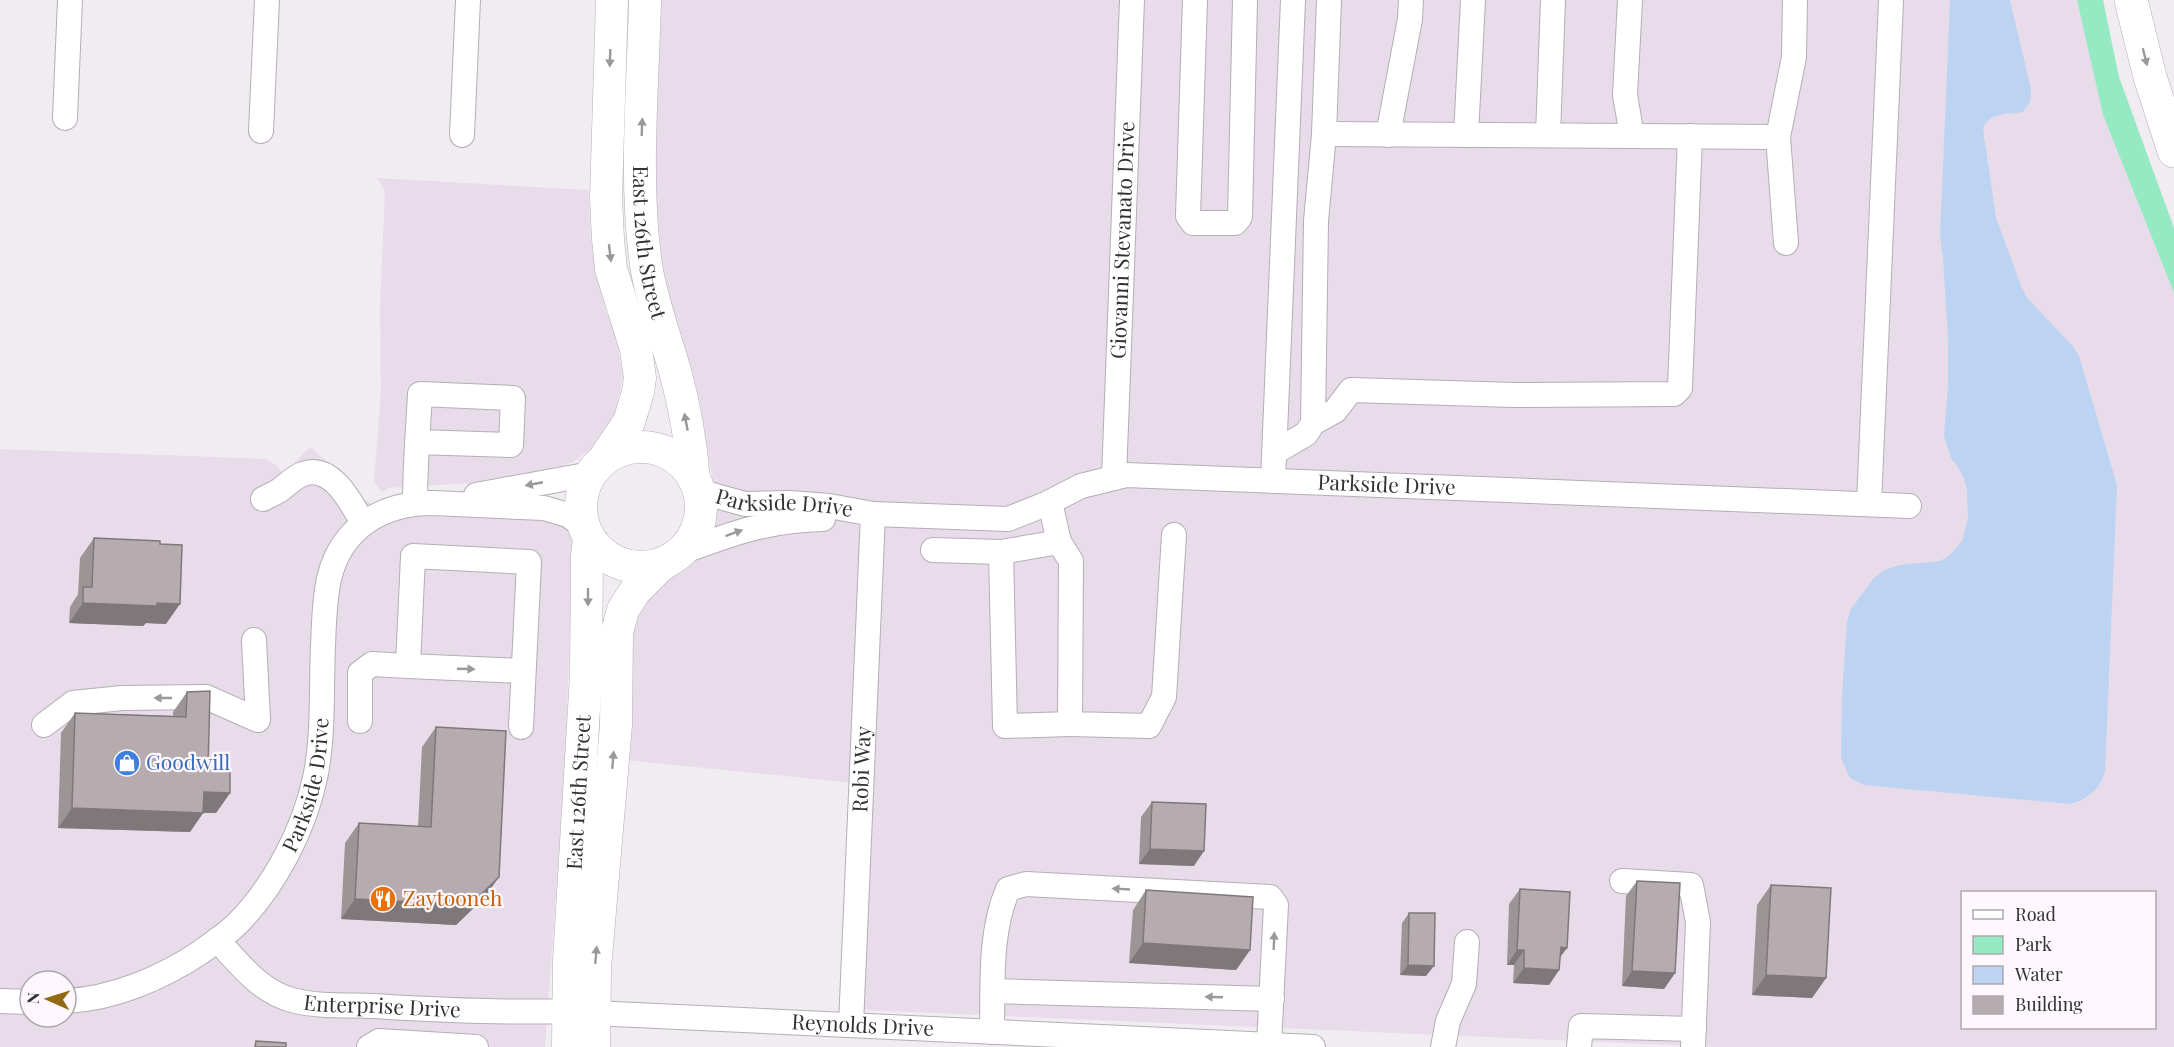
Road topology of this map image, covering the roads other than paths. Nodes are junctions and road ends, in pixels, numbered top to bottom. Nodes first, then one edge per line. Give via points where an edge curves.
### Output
1 (70, 0) edge
2 (267, 0) edge
3 (468, 0) edge
4 (612, 0) edge
5 (645, 0) edge
6 (1132, 0) edge
7 (1195, 0) edge
8 (1245, 0) edge
9 (1293, 0) edge
10 (1329, 0) edge
11 (1411, 0) edge
12 (1473, 0) edge
13 (1553, 0) edge
14 (1630, 0) edge
15 (1795, 0) edge
16 (1891, 0) edge
17 (2131, 0) edge
18 (65, 118) dead end
19 (261, 131) dead end
20 (1324, 134) junction
21 (462, 135) dead end
22 (1388, 135) junction
23 (1466, 135) junction
24 (1548, 135) junction
25 (1632, 136) junction
26 (1690, 136) junction
27 (1778, 137) junction
28 (2174, 151) edge
29 (1786, 243) dead end
30 (1313, 423) junction
31 (417, 442) dead end
32 (1275, 452) junction
33 (598, 466) junction
34 (1114, 478) junction
35 (1273, 481) junction
36 (696, 485) junction
37 (263, 499) dead end
38 (1050, 502) junction
39 (424, 503) junction
40 (1869, 504) junction
41 (1909, 506) dead end
42 (873, 514) junction
43 (363, 523) junction
44 (587, 533) junction
45 (1174, 535) dead end
46 (1059, 542) junction
47 (933, 550) dead end
48 (1002, 552) junction
49 (674, 557) junction
50 (254, 640) dead end
51 (408, 666) junction
52 (524, 671) junction
53 (360, 722) dead end
54 (1070, 724) junction
55 (44, 725) dead end
56 (520, 727) dead end
57 (1622, 881) dead end
58 (218, 940) junction
59 (1467, 942) dead end
60 (993, 991) junction
61 (1272, 999) junction
62 (78, 1000) edge
63 (0, 1001) edge
64 (18, 1002) edge
65 (412, 1008) junction
66 (580, 1012) junction
67 (851, 1025) junction
68 (992, 1032) junction
69 (1693, 1038) edge
70 (411, 1045) edge
71 (1269, 1045) junction
72 (369, 1047) edge
73 (476, 1047) edge
74 (568, 1047) edge
75 (594, 1047) edge
76 (1313, 1047) edge
77 (1443, 1047) edge
78 (1579, 1047) edge

1 - 18 street
2 - 19 street
3 - 21 street
4 -> 33 main road, East 126th Street via 608,238 640,378 629,422
36 -> 5 main road, East 126th Street via 684,410 655,305 642,234
6 - 34 street, Giovanni Stevanato Drive
7 - 8 street via 1188,216 1193,223 1229,224 1240,217
9 - 32 street
10 - 20 street
11 - 22 street
12 - 23 street
13 - 24 street
14 - 25 street via 1625,95
15 - 27 street via 1794,57
16 - 40 street
17 -> 28 highway
20 - 22 street
20 - 30 street via 1317,221
22 - 23 street
23 - 24 street
24 - 25 street
25 - 26 street
26 - 27 street
26 - 30 street via 1680,388 1674,394 1351,390 1335,411
27 - 29 street
30 - 32 street via 1306,434
31 - 39 street
32 - 35 street
33 - 36 main road via 628,448 654,448 678,460
33 -> 39 street, Parkside Drive
33 - 44 main road via 581,499
34 - 35 street, Parkside Drive via 1126,475
34 - 38 street, Parkside Drive via 1081,486
35 - 40 street, Parkside Drive
36 - 42 street, Parkside Drive via 745,504 830,506
36 - 49 main road via 701,508 698,525 691,540
37 - 43 street via 300,474 325,473
38 - 42 street, Parkside Drive via 1008,519
38 - 46 street
39 - 43 street, Parkside Drive via 393,508
39 - 44 street, Parkside Drive via 544,508 568,515
40 - 41 street, Parkside Drive
49 -> 42 street, Parkside Drive via 773,522
42 - 67 street, Robi Way
43 - 58 street, Parkside Drive via 338,553 329,578 315,777 302,822 277,874 237,924
44 - 49 main road via 597,549 619,563 644,567
44 -> 66 main road, East 126th Street
45 - 54 street via 1164,697 1149,726
46 - 48 street
46 - 54 street via 1071,561
47 - 48 street
48 - 54 street via 1005,726
66 -> 49 main road, East 126th Street via 616,724 617,632 633,593
50 -> 55 street via 258,720 206,697 122,698 74,703
51 -> 52 street
51 - 52 street via 413,556 529,562
51 - 53 street via 372,664 360,674
52 - 56 street
57 - 69 street via 1691,885 1698,922
58 - 62 street, Parkside Drive via 185,963 133,987
58 - 65 street, Enterprise Drive via 251,976 291,1000
59 - 77 street via 1464,984 1448,1021
61 -> 60 street
61 -> 60 street via 1276,905 1270,897 1026,884 1008,889 1000,908
60 - 68 street
61 - 71 street
63 - 64 street
65 - 66 street, Enterprise Drive
65 - 70 street
66 - 67 street, Reynolds Drive
66 - 74 main road, East 126th Street
66 - 75 main road, East 126th Street
67 - 68 street, Reynolds Drive
68 - 71 street, Reynolds Drive
69 - 78 street via 1581,1026
70 - 72 street via 379,1041
70 - 73 street
71 - 76 street, Reynolds Drive

